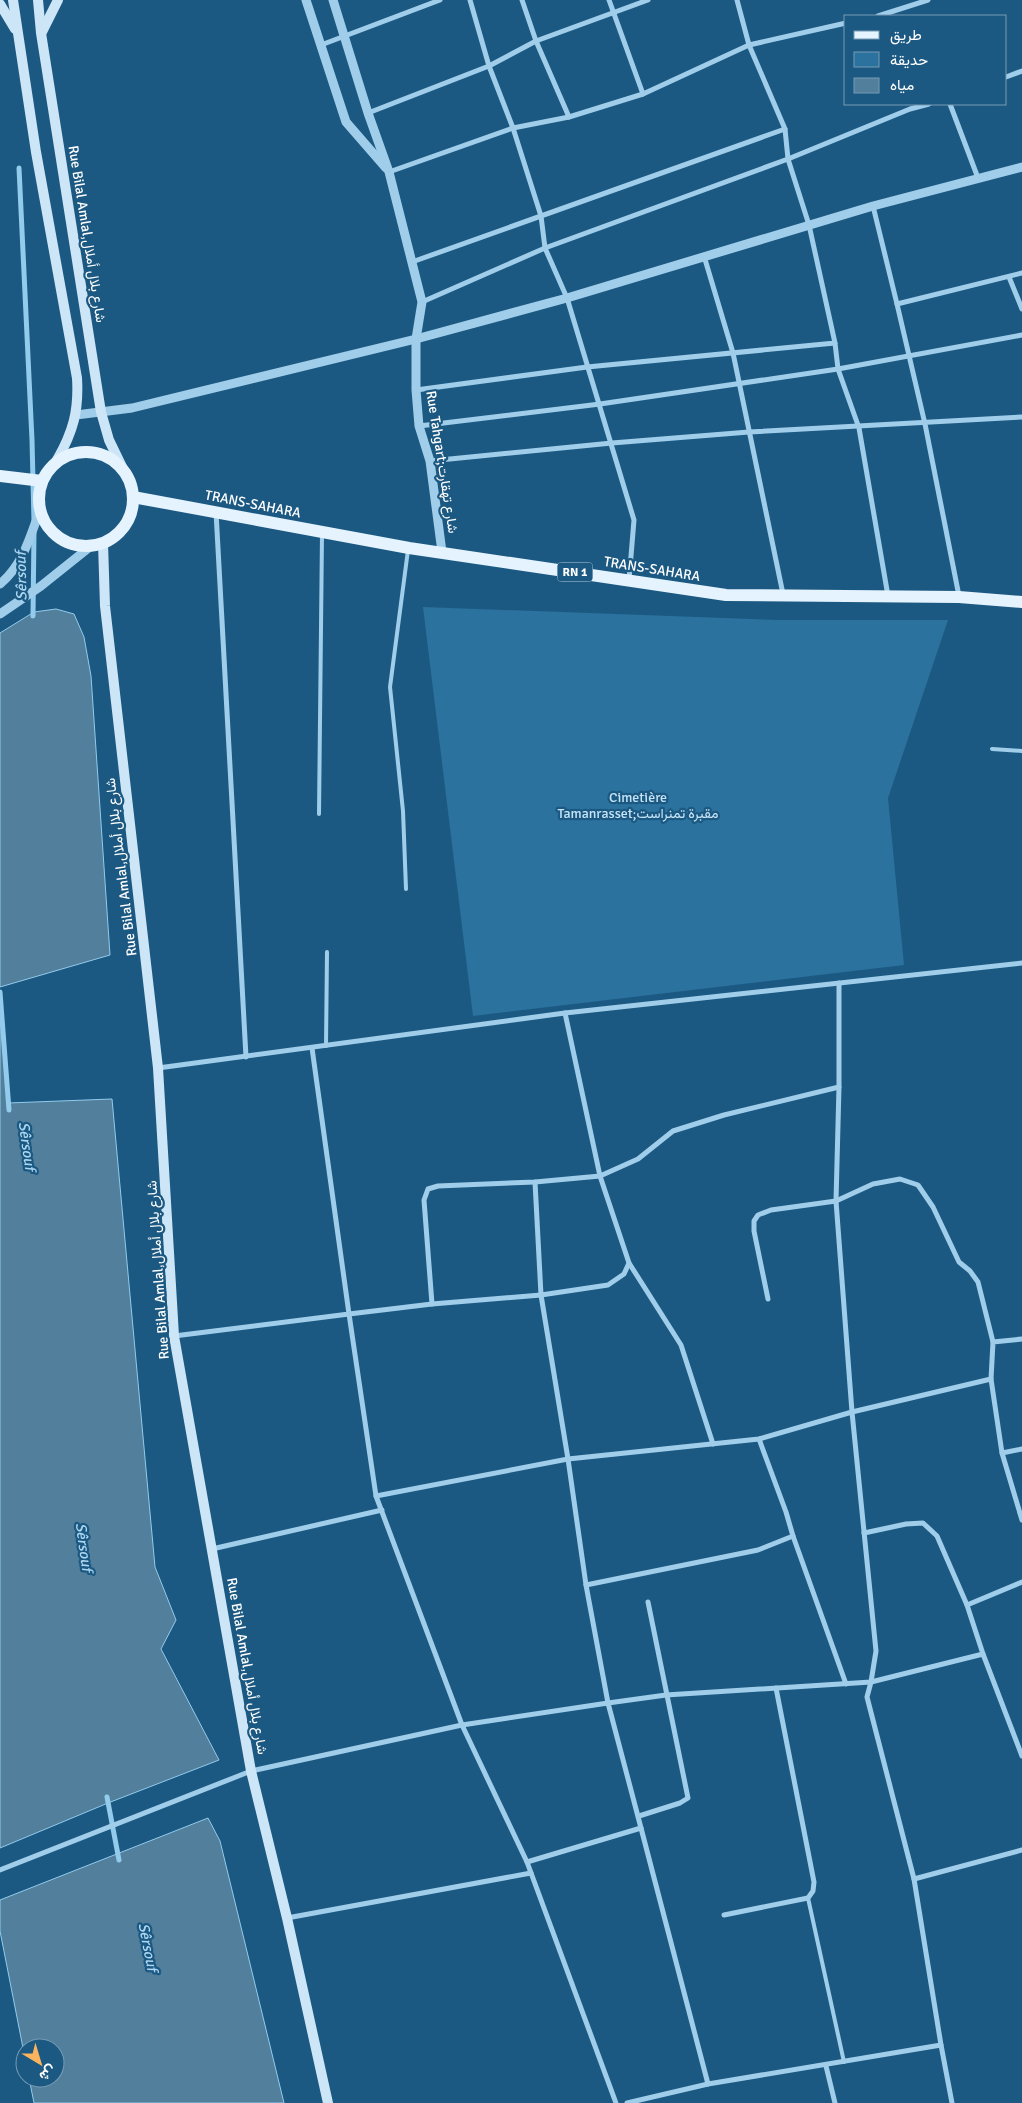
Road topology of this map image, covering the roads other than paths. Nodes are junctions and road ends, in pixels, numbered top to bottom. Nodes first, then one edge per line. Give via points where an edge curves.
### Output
1 (13, 0) edge
2 (38, 0) edge
3 (58, 0) edge
4 (306, 0) edge
5 (333, 0) edge
6 (440, 0) edge
7 (470, 0) edge
8 (522, 0) edge
9 (609, 0) edge
10 (648, 0) edge
11 (737, 0) edge
12 (928, 0) edge
13 (0, 4) edge
14 (612, 12) junction
15 (885, 15) edge
16 (844, 23) edge
17 (41, 33) junction
18 (18, 35) junction
19 (344, 37) junction
20 (536, 40) junction
21 (321, 45) junction
22 (749, 45) junction
23 (489, 66) junction
24 (1022, 71) edge
25 (1007, 77) edge
26 (643, 94) junction
27 (950, 105) edge
28 (910, 106) edge
29 (368, 113) junction
30 (569, 117) junction
31 (513, 128) junction
32 (785, 129) junction
33 (788, 159) junction
34 (1022, 166) edge
35 (389, 172) junction
36 (978, 178) junction
37 (873, 206) junction
38 (541, 216) junction
39 (809, 225) junction
40 (546, 248) junction
41 (704, 256) junction
42 (412, 262) junction
43 (1022, 273) edge
44 (1009, 277) junction
45 (567, 298) junction
46 (422, 302) junction
47 (897, 304) junction
48 (1022, 309) edge
49 (1022, 334) edge
50 (416, 339) junction
51 (835, 343) junction
52 (733, 353) junction
53 (908, 356) junction
54 (587, 368) junction
55 (838, 369) junction
56 (739, 384) junction
57 (416, 390) junction
58 (600, 404) junction
59 (101, 412) junction
60 (76, 415) junction
61 (1022, 418) edge
62 (924, 424) junction
63 (419, 426) junction
64 (859, 428) junction
65 (749, 432) junction
66 (612, 443) junction
67 (58, 460) junction
68 (430, 461) junction
69 (123, 469) junction
70 (0, 476) edge
71 (42, 481) junction
72 (133, 496) junction
73 (40, 510) junction
74 (216, 512) junction
75 (322, 532) junction
76 (97, 544) junction
77 (409, 548) junction
78 (442, 552) junction
79 (629, 580) junction
80 (0, 584) edge
81 (783, 596) junction
82 (889, 596) junction
83 (959, 597) junction
84 (1022, 602) edge
85 (0, 614) edge
86 (992, 749) dead end
87 (1022, 751) edge
88 (319, 814) dead end
89 (406, 889) dead end
90 (327, 952) dead end
91 (1022, 963) edge
92 (839, 983) junction
93 (565, 1013) junction
94 (326, 1046) junction
95 (312, 1048) junction
96 (246, 1057) junction
97 (158, 1068) junction
98 (839, 1086) junction
99 (600, 1176) junction
100 (535, 1182) junction
101 (836, 1201) junction
102 (629, 1263) junction
103 (541, 1295) junction
104 (768, 1299) dead end
105 (432, 1304) junction
106 (349, 1314) junction
107 (174, 1336) junction
108 (1022, 1339) edge
109 (993, 1342) junction
110 (991, 1379) junction
111 (852, 1412) junction
112 (759, 1439) junction
113 (713, 1444) junction
114 (1022, 1449) edge
115 (1002, 1453) junction
116 (568, 1458) junction
117 (376, 1496) junction
118 (382, 1510) junction
119 (1022, 1520) edge
120 (864, 1533) junction
121 (793, 1536) junction
122 (212, 1549) junction
123 (1022, 1582) edge
124 (586, 1584) junction
125 (648, 1602) dead end
126 (967, 1606) junction
127 (983, 1654) junction
128 (871, 1682) junction
129 (846, 1684) junction
130 (776, 1688) junction
131 (666, 1695) junction
132 (608, 1703) junction
133 (462, 1725) junction
134 (1022, 1756) edge
135 (251, 1771) junction
136 (638, 1816) junction
137 (641, 1828) junction
138 (1022, 1850) edge
139 (527, 1862) junction
140 (0, 1870) edge
141 (531, 1873) junction
142 (914, 1879) junction
143 (808, 1898) junction
144 (724, 1915) dead end
145 (288, 1918) junction
146 (941, 2045) junction
147 (844, 2063) junction
148 (826, 2066) junction
149 (708, 2084) junction
150 (328, 2103) edge
151 (616, 2103) edge
152 (628, 2103) edge
153 (835, 2103) edge
154 (952, 2103) edge

1 - 18 main road
2 - 17 main road, Rue Bilal Amlal,شارع بلال أملال
3 - 17 main road
4 - 21 street, Rue Tahgart;شارع تهقارت
5 - 19 street, Rue Tahgart;شارع تهقارت
6 - 19 street
7 - 23 street
8 - 20 street
9 - 14 street
10 - 14 street
11 - 22 street
12 - 15 street
13 - 18 main road
14 - 20 street
14 - 26 street
16 - 22 street
17 - 59 main road, Rue Bilal Amlal,شارع بلال أملال
18 - 60 main road via 77,378
19 - 21 street
19 - 29 street, Rue Tahgart;شارع تهقارت
20 - 23 street
20 - 30 street
21 - 35 street, Rue Tahgart;شارع تهقارت via 346,122
22 - 26 street
22 - 32 street
23 - 29 street
23 - 31 street
24 - 25 street
26 - 30 street
27 - 36 street
28 - 33 street
29 - 35 street, Rue Tahgart;شارع تهقارت
30 - 31 street
31 - 35 street
31 - 38 street
32 - 33 street
32 - 38 street
33 - 39 street
33 - 40 street
34 - 36 street
35 - 42 street, Rue Tahgart;شارع تهقارت
36 - 37 street
37 - 39 street
37 - 47 street
38 - 40 street
38 - 42 street
39 - 41 street
39 - 51 street
40 - 45 street
40 - 46 street
41 - 45 street
41 - 52 street
42 - 46 street, Rue Tahgart;شارع تهقارت
43 - 44 street
44 - 47 street
44 - 48 street
45 - 50 street
45 - 54 street
46 - 50 street, Rue Tahgart;شارع تهقارت
47 - 53 street
49 - 53 street
50 - 57 street, Rue Tahgart;شارع تهقارت
50 - 59 street via 132,408
51 - 52 street
51 - 55 street
52 - 54 street
52 - 56 street
53 - 55 street
53 - 62 street
54 - 57 street
54 - 58 street
55 - 56 street
55 - 64 street
56 - 58 street
56 - 65 street
57 - 63 street, Rue Tahgart;شارع تهقارت
58 - 63 street
58 - 66 street
59 - 60 street
59 - 69 main road, Rue Bilal Amlal,شارع بلال أملال via 109,440
60 - 67 main road
61 - 62 street
62 - 64 street
62 - 83 street
63 - 68 street, Rue Tahgart;شارع تهقارت
64 - 65 street
64 - 82 street
65 - 66 street
65 - 81 street
66 - 68 street
66 - 79 street via 634,520
67 - 69 main road via 84,451 99,453
67 - 71 main road
68 - 78 street, Rue Tahgart;شارع تهقارت
69 - 72 main road
70 - 71 main road
71 - 73 main road via 38,496
72 - 74 main road, TRANS-SAHARA / RN 1
72 - 76 main road via 125,524 116,535
73 - 76 main road via 46,524 66,542 78,546
73 - 80 street via 22,558 12,574
74 - 75 main road, TRANS-SAHARA / RN 1
74 - 96 street
75 - 77 main road, TRANS-SAHARA / RN 1
75 - 88 lane
76 - 85 street
76 - 97 main road, Rue Bilal Amlal,شارع بلال أملال
77 - 78 main road, TRANS-SAHARA / RN 1
77 - 89 lane via 390,688 403,811
78 - 79 main road, TRANS-SAHARA / RN 1
79 - 81 main road, TRANS-SAHARA / RN 1 via 726,595
81 - 82 main road, TRANS-SAHARA / RN 1
82 - 83 main road, TRANS-SAHARA / RN 1
83 - 84 main road, TRANS-SAHARA / RN 1
86 - 87 lane
90 - 94 lane
91 - 92 street
92 - 93 street
92 - 98 street
93 - 94 street
93 - 99 street
94 - 95 street
95 - 96 street
95 - 106 street
96 - 97 street
97 - 107 main road, Rue Bilal Amlal,شارع بلال أملال
98 - 99 street via 673,1131 638,1159
98 - 101 street
99 - 100 street
99 - 102 street
100 - 103 street
100 - 105 street via 428,1189 424,1200
101 - 104 street via 771,1210 754,1220
101 - 109 street via 874,1184 900,1179 918,1185 933,1207 959,1262 978,1282
101 - 111 street
102 - 103 street via 624,1274 608,1285
102 - 113 street via 681,1345
103 - 105 street
103 - 116 street
105 - 106 street
106 - 107 street
106 - 117 street
107 - 122 main road, Rue Bilal Amlal,شارع بلال أملال
108 - 109 street
109 - 110 street
110 - 111 street
110 - 115 street
111 - 112 street
111 - 120 street
112 - 113 street
112 - 121 street
113 - 116 street
114 - 115 street
115 - 119 street
116 - 117 street
116 - 124 street
117 - 118 street
118 - 122 street
118 - 133 street
120 - 126 street via 923,1523 937,1536
120 - 128 street via 876,1651
121 - 124 street via 758,1550
121 - 129 street
122 - 135 main road, Rue Bilal Amlal,شارع بلال أملال
123 - 126 street
124 - 132 street
125 - 131 street
126 - 127 street
127 - 128 street
127 - 134 street
128 - 129 street
128 - 142 street via 867,1697
129 - 130 street
130 - 131 street
130 - 143 street via 814,1882
131 - 132 street
131 - 136 street via 688,1798 680,1804
132 - 133 street
132 - 136 street
133 - 135 street
133 - 139 street
135 - 140 street
135 - 145 main road, Rue Bilal Amlal,شارع بلال أملال
136 - 137 street
137 - 139 street
137 - 149 street
138 - 142 street
139 - 141 street
141 - 145 street
141 - 151 street
142 - 146 street
143 - 144 street
143 - 147 lane
145 - 150 main road, Rue Bilal Amlal,شارع بلال أملال
146 - 147 street
146 - 154 street
147 - 148 street
148 - 149 street
148 - 153 street
149 - 152 street

